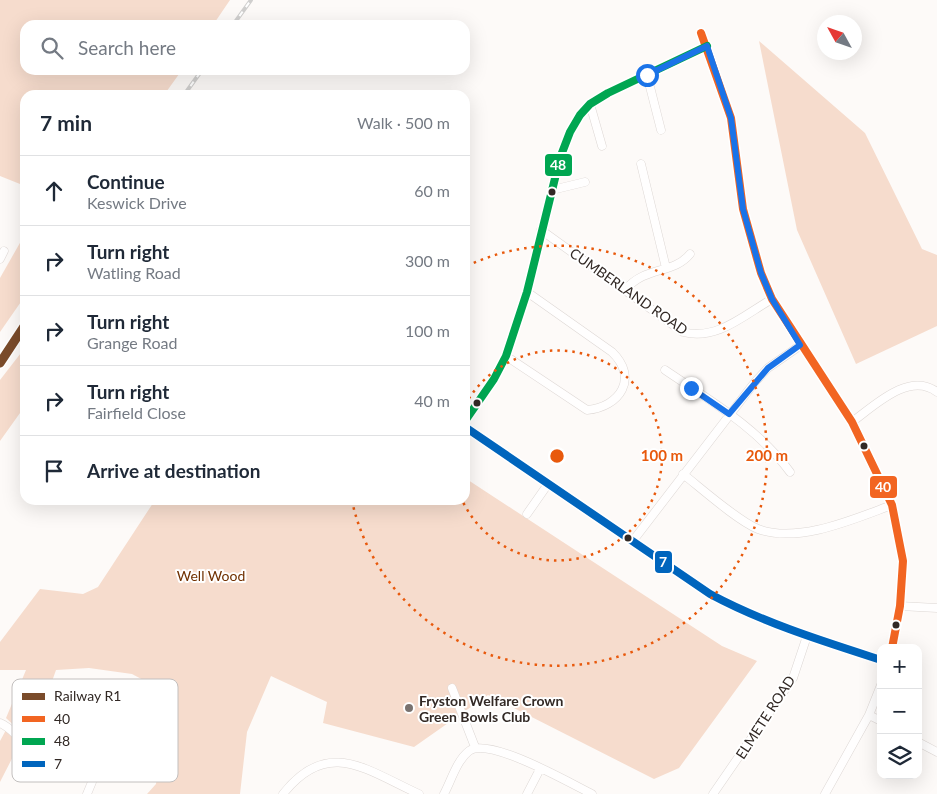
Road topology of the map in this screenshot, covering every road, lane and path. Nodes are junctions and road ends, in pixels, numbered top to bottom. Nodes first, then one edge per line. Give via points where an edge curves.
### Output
1 (701, 33) dead end
2 (707, 46) junction
3 (647, 75) junction
4 (590, 104) junction
5 (661, 130) dead end
6 (602, 146) dead end
7 (641, 164) dead end
8 (585, 182) dead end
9 (552, 190) junction
10 (541, 230) junction
11 (690, 254) dead end
12 (666, 268) junction
13 (625, 290) junction
14 (527, 292) junction
15 (772, 299) junction
16 (800, 345) junction
17 (506, 356) junction
18 (665, 370) dead end
19 (937, 392) edge
20 (470, 414) edge
21 (729, 414) junction
22 (852, 422) junction
23 (470, 430) edge
24 (790, 472) dead end
25 (683, 474) junction
26 (548, 484) junction
27 (892, 506) junction
28 (527, 514) dead end
29 (632, 542) junction
30 (900, 606) junction
31 (937, 608) edge
32 (807, 636) junction
33 (893, 644) edge
34 (877, 659) edge
35 (452, 688) dead end
36 (879, 689) edge
37 (869, 715) junction
38 (877, 719) edge
39 (0, 723) edge
40 (12, 730) edge
41 (922, 744) edge
42 (475, 747) junction
43 (937, 752) edge
44 (540, 769) junction
45 (92, 782) edge
46 (88, 794) edge
47 (283, 794) edge
48 (419, 794) edge
49 (444, 794) edge
50 (527, 794) edge
51 (592, 794) edge
52 (713, 794) edge
53 (825, 794) edge

1 - 2 street
2 - 3 street
2 - 15 street via 731,118 743,209
3 - 4 street
3 - 5 street
4 - 6 street
4 - 9 street via 570,132
7 - 12 street
8 - 9 street
9 - 10 street
10 - 13 street, CUMBERLAND ROAD
10 - 14 street
11 - 12 street via 683,263
12 - 13 street via 643,274
13 - 15 street, CUMBERLAND ROAD via 684,332 697,336 718,331
14 - 17 street
14 - 17 street via 621,360 626,371 625,384 611,404 602,409 587,410
15 - 16 street
16 - 21 street via 768,368
16 - 22 street
17 - 20 street
18 - 21 street
19 - 22 street via 920,385 896,391
21 - 24 street via 766,443
21 - 25 street
22 - 27 street
23 - 26 street
25 - 27 street via 756,528 776,534 799,533 840,524
25 - 29 street
26 - 28 street
26 - 29 street
27 - 30 street via 902,561
29 - 32 street via 710,594 740,610
30 - 31 street
30 - 33 street
32 - 34 street
32 - 52 street, ELMETE ROAD via 793,678
35 - 42 street
36 - 37 street
37 - 38 street
37 - 53 street
39 - 40 street
41 - 43 street
42 - 44 street via 505,752
42 - 49 street via 462,757
44 - 50 street
44 - 51 street
45 - 46 street
47 - 48 street via 298,776 314,766 332,761 350,763

